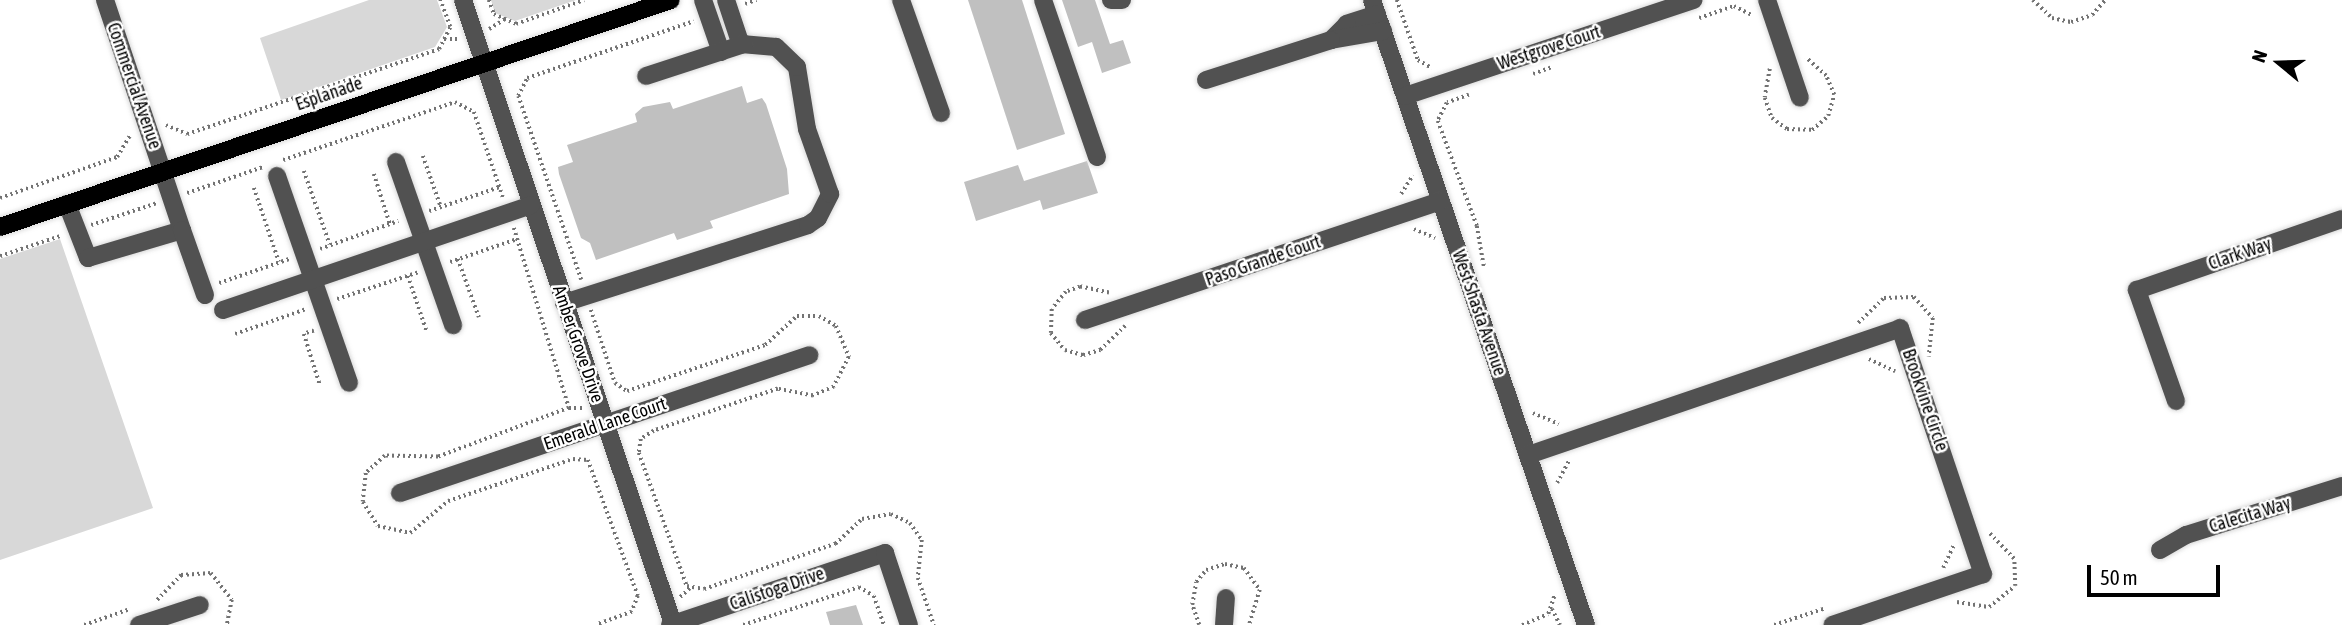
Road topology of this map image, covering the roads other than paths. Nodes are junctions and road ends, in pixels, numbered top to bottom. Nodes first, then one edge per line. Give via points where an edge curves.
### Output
1 (105, 0) edge
2 (463, 0) edge
3 (671, 0) edge
4 (901, 0) edge
5 (1043, 0) edge
6 (1111, 0) edge
7 (1122, 0) edge
8 (1693, 0) edge
9 (1767, 0) edge
10 (727, 5) edge
11 (706, 8) edge
12 (1378, 15) edge
13 (741, 45) junction
14 (721, 51) junction
15 (484, 63) junction
16 (646, 76) dead end
17 (1206, 80) dead end
18 (1405, 96) junction
19 (1800, 98) dead end
20 (941, 113) dead end
21 (1097, 157) dead end
22 (396, 162) dead end
23 (163, 172) junction
24 (277, 176) dead end
25 (1441, 201) junction
26 (67, 204) junction
27 (531, 205) junction
28 (2342, 219) edge
29 (0, 227) edge
30 (182, 230) junction
31 (424, 242) junction
32 (314, 279) junction
33 (205, 295) dead end
34 (564, 303) junction
35 (223, 310) dead end
36 (1085, 320) dead end
37 (453, 325) dead end
38 (809, 355) dead end
39 (349, 383) dead end
40 (2176, 401) dead end
41 (605, 424) junction
42 (1528, 455) junction
43 (2342, 486) edge
44 (400, 493) dead end
45 (2160, 550) dead end
46 (1226, 598) dead end
47 (200, 605) dead end
48 (671, 624) edge
49 (139, 625) edge
50 (909, 625) edge
51 (1224, 625) edge
52 (1585, 625) edge
53 (1832, 625) edge

1 - 23 street, Commercial Avenue
2 - 15 street, Amber Grove Drive
3 - 15 main road, Esplanade
4 - 20 street
5 - 21 street
6 - 7 street
8 - 18 street, Westgrove Court
9 - 19 street
10 - 13 street
11 - 14 street
12 - 17 street via 1331,40
12 - 18 street, West Shasta Avenue
13 - 14 street
13 - 34 street via 776,47 797,66 807,129 829,181 824,209 808,225
14 - 16 street
15 - 23 main road, Esplanade
15 - 27 street, Amber Grove Drive
18 - 25 street, West Shasta Avenue
22 - 31 street
23 - 26 main road, Esplanade
23 - 30 street, Commercial Avenue
24 - 32 street
25 - 36 street, Paso Grande Court
25 - 42 street, West Shasta Avenue
26 - 29 main road, Esplanade
26 - 30 street via 88,258
27 - 31 street
27 - 34 street, Amber Grove Drive
28 - 40 street, Clark Way via 2137,290
30 - 33 street, Commercial Avenue
31 - 32 street
31 - 37 street
32 - 35 street
32 - 39 street via 315,308
34 - 41 street, Amber Grove Drive
38 - 41 street, Emerald Lane Court
41 - 44 street, Emerald Lane Court
41 - 48 street, Amber Grove Drive
42 - 52 street, West Shasta Avenue
42 - 53 street, Brookvine Circle via 1900,328 1983,574
43 - 45 street, Calecita Way via 2186,535
46 - 51 street
47 - 49 street
48 - 50 street, Calistoga Drive via 885,553

